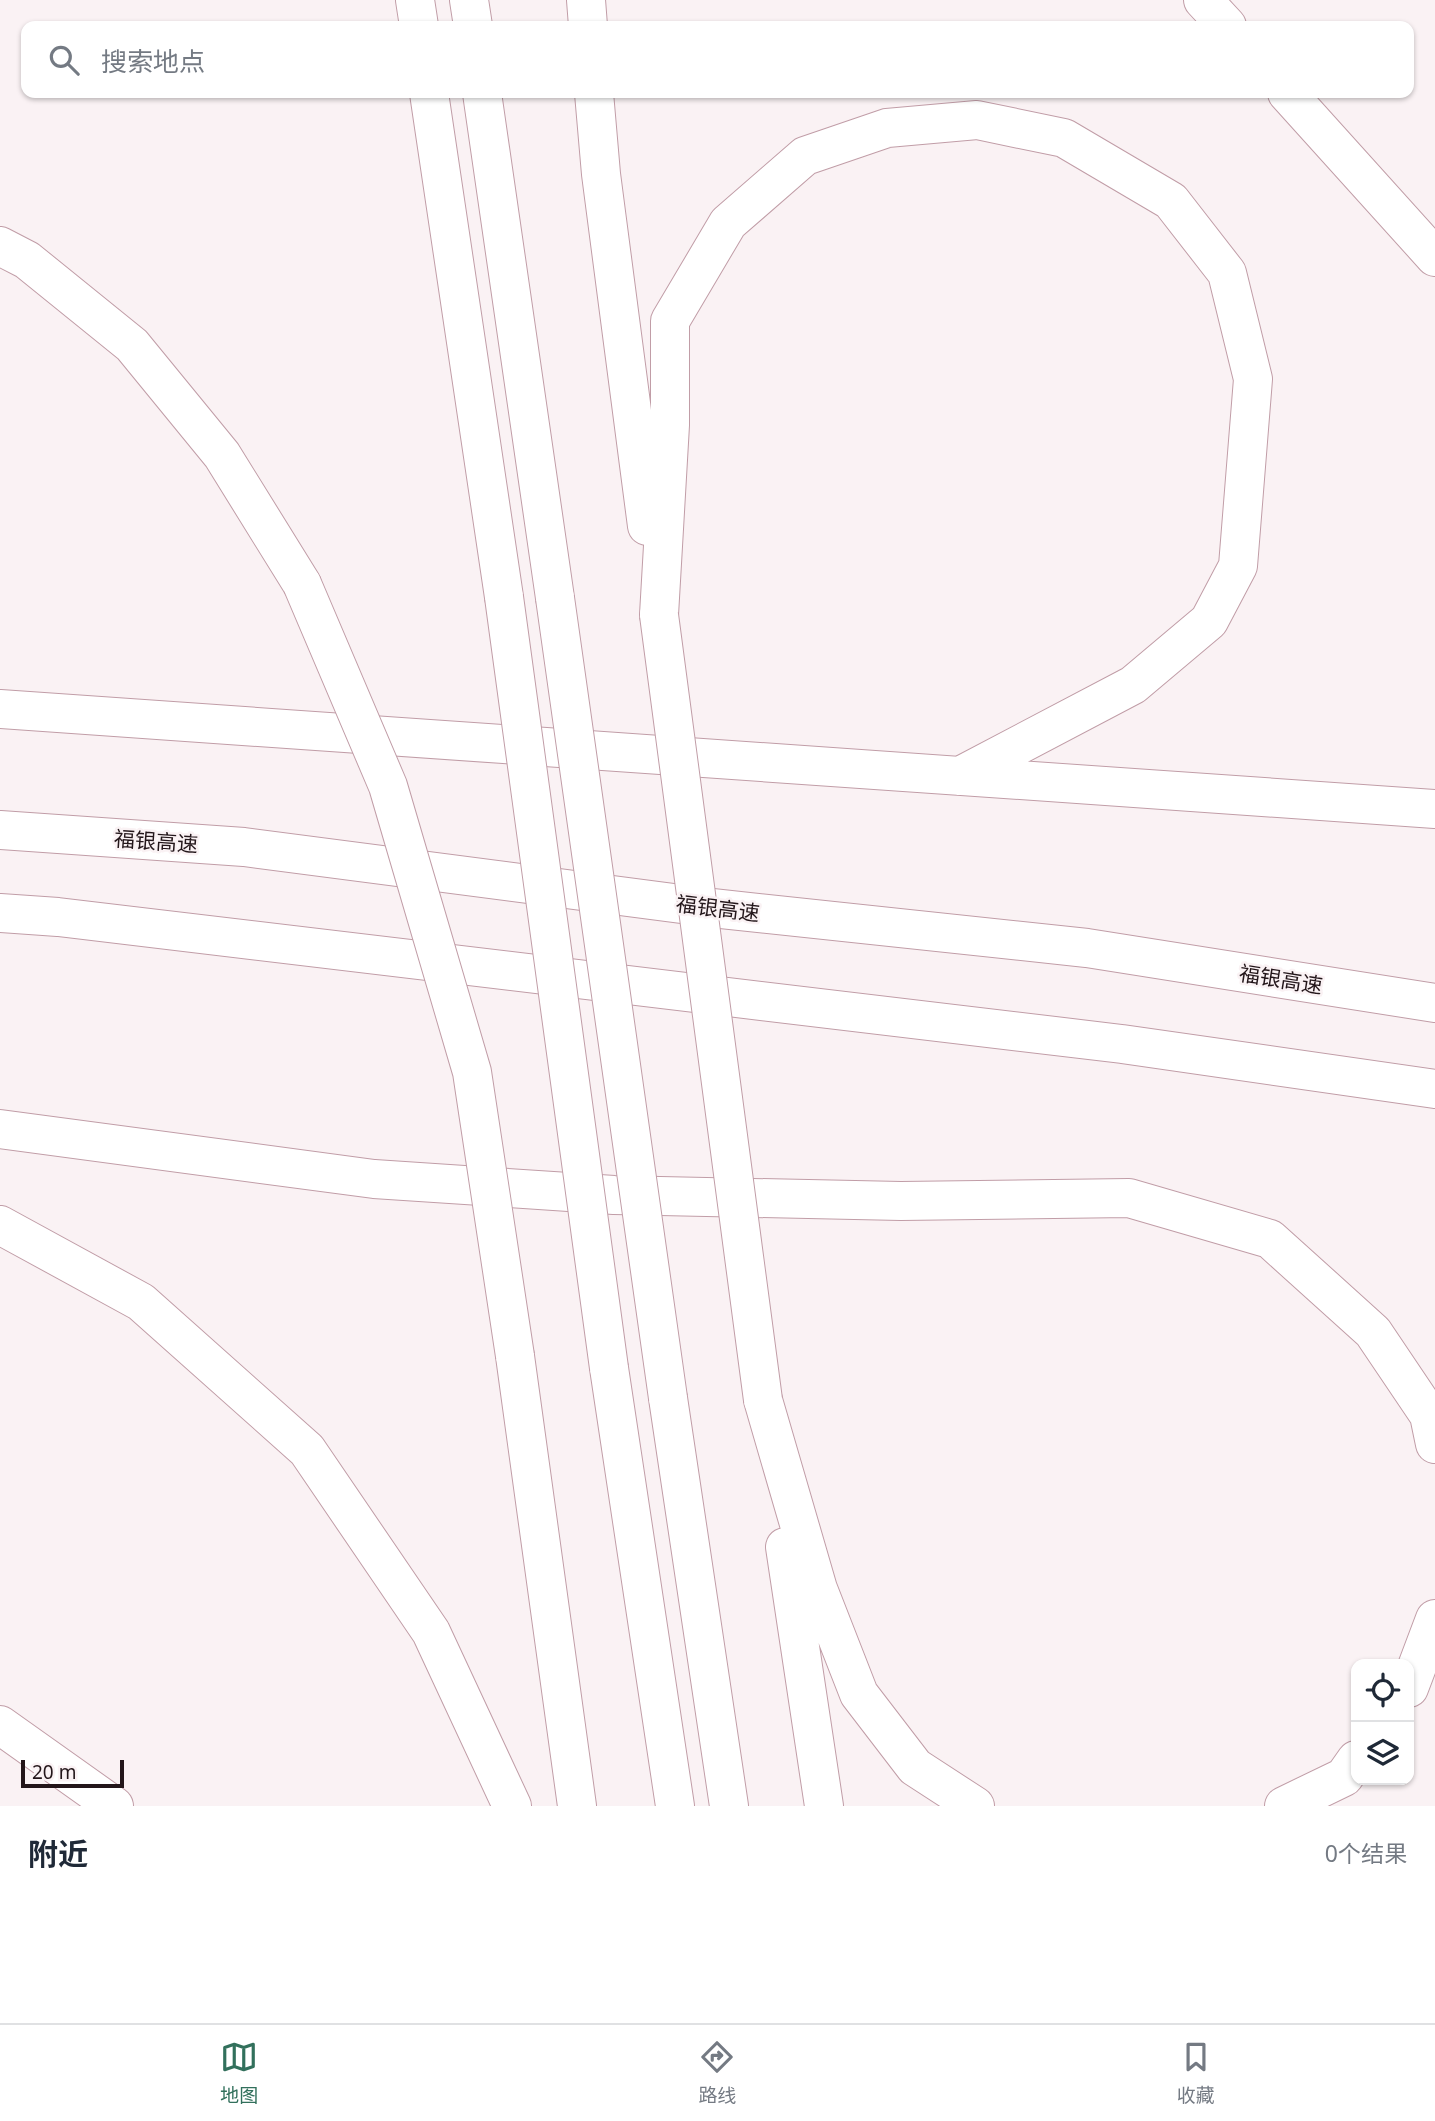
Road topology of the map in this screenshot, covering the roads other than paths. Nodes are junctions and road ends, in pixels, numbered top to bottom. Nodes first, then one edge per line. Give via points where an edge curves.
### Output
1 (415, 0) edge
2 (469, 0) edge
3 (586, 0) edge
4 (1203, 0) edge
5 (418, 21) edge
6 (472, 21) edge
7 (588, 21) edge
8 (1222, 21) edge
9 (430, 98) edge
10 (483, 98) edge
11 (594, 98) edge
12 (1292, 98) edge
13 (0, 246) edge
14 (1435, 257) edge
15 (659, 615) junction
16 (0, 709) edge
17 (961, 776) junction
18 (1435, 809) edge
19 (0, 830) edge
20 (0, 913) edge
21 (1435, 1003) edge
22 (1435, 1089) edge
23 (0, 1129) edge
24 (0, 1225) edge
25 (763, 1400) junction
26 (1435, 1444) edge
27 (1435, 1619) edge
28 (1414, 1675) edge
29 (0, 1725) edge
30 (1351, 1767) edge
31 (114, 1806) edge
32 (512, 1806) edge
33 (578, 1806) edge
34 (676, 1806) edge
35 (729, 1806) edge
36 (824, 1806) edge
37 (975, 1806) edge
38 (1284, 1806) edge

1 - 5 highway
2 - 6 highway
3 - 7 highway
4 - 8 highway
9 - 34 highway, bridge via 505,597 609,1368
10 - 35 highway, bridge
11 - 15 highway
12 - 14 highway
13 - 33 highway, bridge via 27,260 132,345 222,456 303,584 388,786 471,1072
15 - 17 highway via 670,425 670,321 728,223 805,156 887,128 977,120 1064,138 1171,201 1227,273 1253,379 1238,566 1209,621 1133,685
15 - 25 highway, bridge
16 - 17 highway
17 - 18 highway
19 - 21 highway, 福银高速 via 244,847 712,908 1087,948
20 - 22 highway via 1122,1044
23 - 26 highway via 374,1179 574,1192 901,1201 1129,1198 1270,1239 1373,1332 1429,1415
24 - 32 highway via 141,1302 307,1450 431,1632
25 - 36 highway
25 - 37 highway via 818,1589 859,1693 915,1767
27 - 28 highway
29 - 31 highway
30 - 38 highway via 1344,1777

